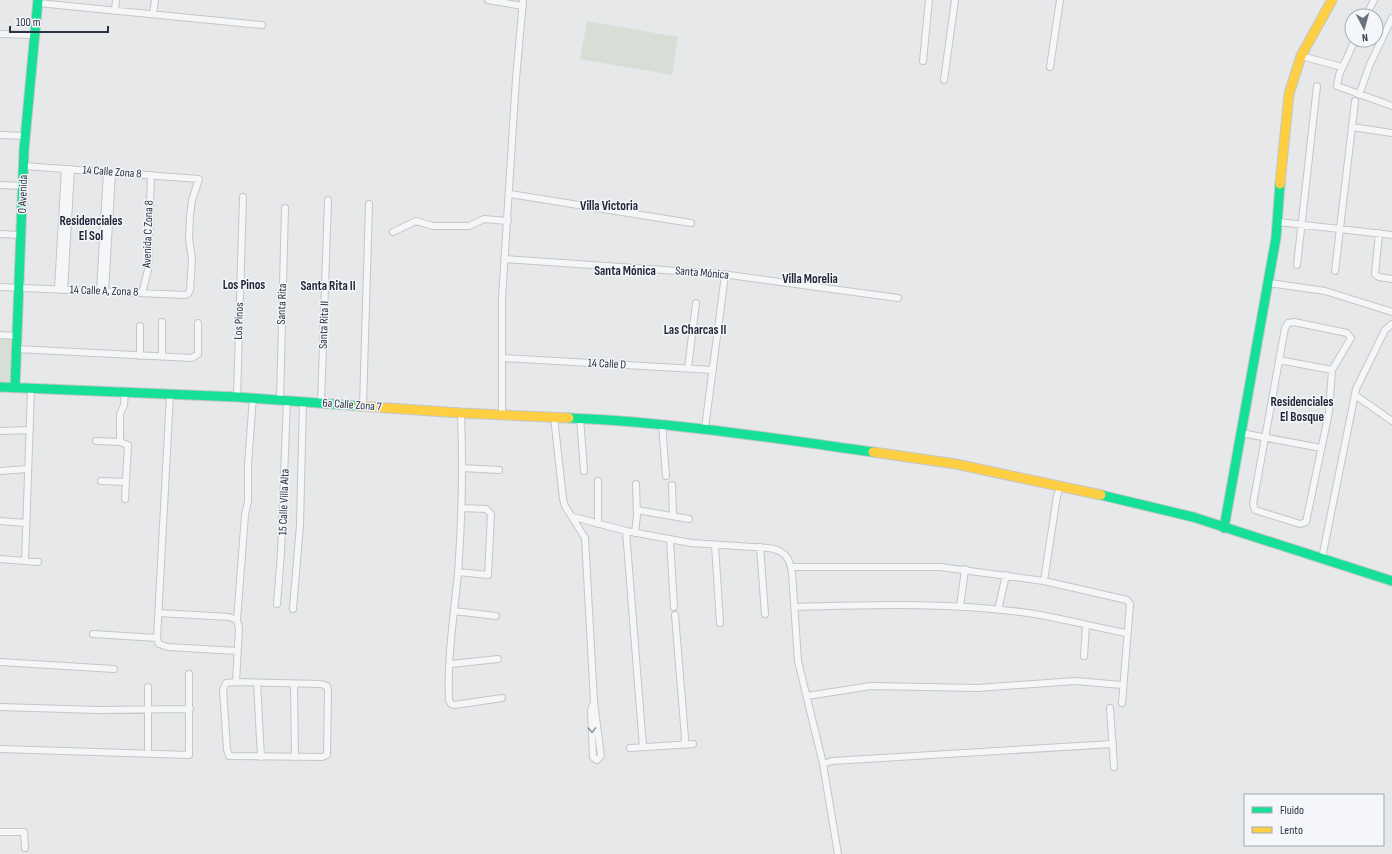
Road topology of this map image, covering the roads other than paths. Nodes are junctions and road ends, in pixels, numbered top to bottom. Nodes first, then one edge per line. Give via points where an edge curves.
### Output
1 (116, 0) edge
2 (155, 0) edge
3 (488, 0) edge
4 (929, 0) edge
5 (955, 0) edge
6 (1060, 0) edge
7 (1332, 0) edge
8 (38, 1) edge
9 (523, 3) edge
10 (115, 10) junction
11 (153, 14) junction
12 (1392, 18) edge
13 (262, 25) dead end
14 (0, 34) edge
15 (35, 35) junction
16 (1350, 48) edge
17 (1301, 56) junction
18 (923, 61) dead end
19 (1050, 67) dead end
20 (1342, 67) junction
21 (944, 80) dead end
22 (1317, 86) dead end
23 (1357, 98) junction
24 (1392, 106) edge
25 (1352, 127) junction
26 (1392, 133) edge
27 (0, 135) edge
28 (26, 136) junction
29 (24, 166) junction
30 (68, 169) junction
31 (109, 172) junction
32 (151, 175) junction
33 (0, 185) edge
34 (23, 186) junction
35 (510, 194) junction
36 (243, 198) dead end
37 (328, 200) dead end
38 (369, 204) dead end
39 (285, 208) dead end
40 (508, 221) junction
41 (1278, 222) junction
42 (691, 223) dead end
43 (1302, 225) junction
44 (1340, 229) junction
45 (393, 232) dead end
46 (1379, 233) junction
47 (0, 234) edge
48 (21, 235) junction
49 (1392, 235) edge
50 (505, 259) junction
51 (1297, 265) dead end
52 (1335, 271) dead end
53 (725, 275) junction
54 (1392, 279) edge
55 (1269, 283) junction
56 (0, 287) edge
57 (19, 288) junction
58 (61, 289) junction
59 (103, 291) junction
60 (142, 293) junction
61 (188, 294) joint
62 (898, 298) dead end
63 (696, 303) dead end
64 (1392, 312) edge
65 (162, 322) dead end
66 (198, 323) dead end
67 (1392, 324) edge
68 (140, 326) dead end
69 (0, 335) edge
70 (18, 336) junction
71 (17, 349) junction
72 (140, 356) junction
73 (162, 356) junction
74 (502, 358) junction
75 (1279, 360) junction
76 (688, 368) junction
77 (712, 370) junction
78 (1332, 370) junction
79 (0, 388) edge
80 (15, 388) junction
81 (31, 389) junction
82 (124, 393) junction
83 (170, 395) junction
84 (1355, 395) junction
85 (237, 397) junction
86 (253, 398) junction
87 (283, 400) junction
88 (303, 401) junction
89 (321, 403) junction
90 (363, 406) junction
91 (461, 413) junction
92 (502, 415) junction
93 (554, 417) junction
94 (580, 418) junction
95 (1392, 421) edge
96 (662, 424) junction
97 (704, 428) junction
98 (30, 430) junction
99 (0, 431) edge
100 (1241, 433) junction
101 (1265, 437) junction
102 (96, 441) dead end
103 (120, 442) junction
104 (1321, 448) junction
105 (462, 468) junction
106 (28, 469) junction
107 (499, 470) dead end
108 (584, 470) dead end
109 (0, 471) edge
110 (666, 476) dead end
111 (101, 481) dead end
112 (126, 482) junction
113 (598, 482) dead end
114 (636, 484) dead end
115 (672, 485) dead end
116 (1060, 488) junction
117 (125, 499) dead end
118 (461, 508) junction
119 (637, 510) junction
120 (673, 516) junction
121 (574, 517) junction
122 (689, 519) dead end
123 (0, 521) edge
124 (26, 523) junction
125 (598, 524) junction
126 (1224, 528) junction
127 (626, 531) junction
128 (635, 533) junction
129 (670, 540) junction
130 (715, 545) junction
131 (760, 547) junction
132 (1322, 558) junction
133 (0, 559) edge
134 (26, 561) junction
135 (38, 562) dead end
136 (791, 567) junction
137 (965, 569) junction
138 (458, 572) junction
139 (1006, 576) junction
140 (1044, 581) junction
141 (1392, 581) edge
142 (277, 604) dead end
143 (674, 607) dead end
144 (795, 607) junction
145 (960, 607) junction
146 (293, 609) dead end
147 (998, 610) junction
148 (454, 611) junction
149 (159, 613) junction
150 (765, 614) dead end
151 (675, 615) dead end
152 (496, 616) dead end
153 (237, 620) junction
154 (720, 623) dead end
155 (1086, 625) junction
156 (1126, 633) junction
157 (93, 634) dead end
158 (157, 638) junction
159 (237, 651) junction
160 (1084, 656) dead end
161 (498, 659) dead end
162 (0, 662) edge
163 (451, 664) junction
164 (114, 669) dead end
165 (189, 674) dead end
166 (236, 682) junction
167 (257, 683) junction
168 (294, 684) junction
169 (1122, 685) junction
170 (148, 688) dead end
171 (807, 696) junction
172 (502, 698) dead end
173 (594, 702) junction
174 (1122, 703) dead end
175 (0, 707) edge
176 (1110, 708) dead end
177 (190, 709) junction
178 (148, 710) junction
179 (693, 744) dead end
180 (1113, 744) junction
181 (684, 745) junction
182 (643, 747) junction
183 (148, 748) dead end
184 (630, 748) dead end
185 (0, 749) edge
186 (261, 757) junction
187 (295, 757) junction
188 (823, 764) junction
189 (1114, 767) dead end
190 (0, 832) edge
191 (25, 848) dead end
192 (838, 854) edge

1 - 10 street
2 - 11 street
3 - 9 street
4 - 18 street
5 - 21 street
6 - 19 street
7 - 17 street
8 - 10 street
8 - 15 street, 0 Avenida
9 - 35 street
10 - 11 street
11 - 13 street
12 - 23 street
14 - 15 street
15 - 28 street, 0 Avenida
16 - 20 street
17 - 20 street
17 - 41 street via 1292,80 1287,110
20 - 23 street via 1337,86
22 - 43 street
23 - 24 street
23 - 25 street
25 - 26 street
25 - 44 street
27 - 28 street
28 - 29 street, 0 Avenida
29 - 30 street, 14 Calle Zona 8
29 - 34 street, 0 Avenida
30 - 31 street, 14 Calle Zona 8
30 - 58 street
31 - 32 street, 14 Calle Zona 8
31 - 59 street
32 - 60 street, Avenida C Zona 8 via 148,270
32 - 61 street, 14 Calle Zona 8 via 199,179 190,216 189,239 192,259
33 - 34 street
34 - 48 street, 0 Avenida
35 - 40 street
35 - 42 street
36 - 85 street, Los Pinos
37 - 89 street, Santa Rita II
38 - 90 street
39 - 87 street, Santa Rita
40 - 45 street via 484,218 469,226 433,226 416,220
40 - 50 street
41 - 43 street
41 - 55 street
43 - 44 street
43 - 51 street
44 - 46 street
44 - 52 street
46 - 49 street
46 - 54 street via 1375,274 1378,277
47 - 48 street
48 - 57 street, 0 Avenida
50 - 53 street, Santa Mónica
50 - 74 street
53 - 62 street, Santa Mónica
53 - 77 street
55 - 64 street via 1325,291
55 - 100 street
56 - 57 street, 14 Calle A, Zona 8
57 - 58 street, 14 Calle A, Zona 8
57 - 70 street, 0 Avenida
58 - 59 street, 14 Calle A, Zona 8
59 - 60 street, 14 Calle A, Zona 8
60 - 61 street, 14 Calle A, Zona 8
63 - 76 street
65 - 73 street
66 - 73 street via 196,356
67 - 84 street via 1385,330 1377,345 1358,383
68 - 72 street
69 - 70 street
70 - 71 street, 0 Avenida
71 - 72 street
71 - 80 street, 0 Avenida
72 - 73 street
74 - 76 street, 14 Calle D
74 - 92 street
75 - 78 street
75 - 78 street via 1285,328 1288,323 1294,322 1351,336
75 - 101 street
76 - 77 street, 14 Calle D
77 - 97 street
78 - 104 street via 1329,412
79 - 80 street, 6a Calle Zona 7
80 - 81 street, 6a Calle Zona 7
81 - 82 street, 6a Calle Zona 7
81 - 98 street
82 - 83 street, 6a Calle Zona 7
82 - 103 street via 124,406 120,414
83 - 85 street, 6a Calle Zona 7
83 - 149 street
84 - 95 street
84 - 132 street
85 - 86 street, 6a Calle Zona 7
86 - 87 street, 6a Calle Zona 7
86 - 153 street via 248,504
87 - 88 street, 6a Calle Zona 7
87 - 142 street, 15 Calle Villa Alta via 282,531
88 - 89 street, 6a Calle Zona 7
88 - 146 street via 300,525
89 - 90 street, 6a Calle Zona 7
90 - 91 street, 6a Calle Zona 7
91 - 92 street, 6a Calle Zona 7
91 - 105 street
92 - 93 street, 6a Calle Zona 7
93 - 94 street, 6a Calle Zona 7
93 - 121 street via 563,499
94 - 96 street, 6a Calle Zona 7
94 - 108 street
96 - 97 street, 6a Calle Zona 7
96 - 110 street
97 - 116 street, 6a Calle Zona 7 via 930,460
98 - 99 street
98 - 106 street
100 - 101 street
100 - 126 street
101 - 104 street
101 - 104 street via 1253,508 1300,524 1306,522
102 - 103 street
103 - 112 street via 126,443 128,447
105 - 107 street
105 - 118 street
106 - 109 street
106 - 124 street
111 - 112 street
112 - 117 street
113 - 125 street
114 - 119 street
115 - 120 street
116 - 126 street, 6a Calle Zona 7 via 1160,508
116 - 140 street
118 - 138 street
118 - 138 street via 486,509 491,514 488,575
119 - 120 street
119 - 128 street
120 - 122 street
121 - 125 street
121 - 173 street via 585,538
123 - 124 street
124 - 134 street
125 - 127 street
126 - 132 street, 6a Calle Zona 7
127 - 128 street
127 - 182 street
128 - 129 street
129 - 130 street
129 - 143 street
130 - 131 street
130 - 154 street
131 - 136 street via 782,552 789,558
131 - 150 street
132 - 141 street, 6a Calle Zona 7
133 - 134 street
134 - 135 street
136 - 137 street via 923,566
136 - 144 street
137 - 139 street
137 - 145 street
138 - 148 street
139 - 140 street
139 - 147 street
140 - 156 street via 1127,600 1130,604
144 - 145 street
144 - 171 street via 798,661
145 - 147 street
147 - 155 street
148 - 152 street
148 - 163 street
149 - 153 street via 229,617
149 - 158 street
151 - 181 street
153 - 159 street
155 - 156 street
155 - 160 street
156 - 169 street
157 - 158 street
158 - 159 street via 159,644 165,646
159 - 166 street
161 - 163 street
162 - 164 street
163 - 172 street via 451,704
165 - 177 street
166 - 167 street
166 - 186 street via 226,683 224,688 228,753 232,757
167 - 168 street
167 - 186 street
168 - 187 street
168 - 187 street via 323,684 327,686 328,691 328,754 324,757
169 - 171 street via 1075,681 978,688 871,686
169 - 174 street
170 - 178 street
171 - 188 street
173 -> 173 street via 591,710 593,757 597,760 601,756
175 - 178 street
176 - 180 street
177 - 178 street
177 - 185 street via 189,754
178 - 183 street
179 - 181 street
180 - 188 street via 832,761
180 - 189 street
181 - 182 street
182 - 184 street
186 - 187 street
188 - 192 street
190 - 191 street via 24,832

